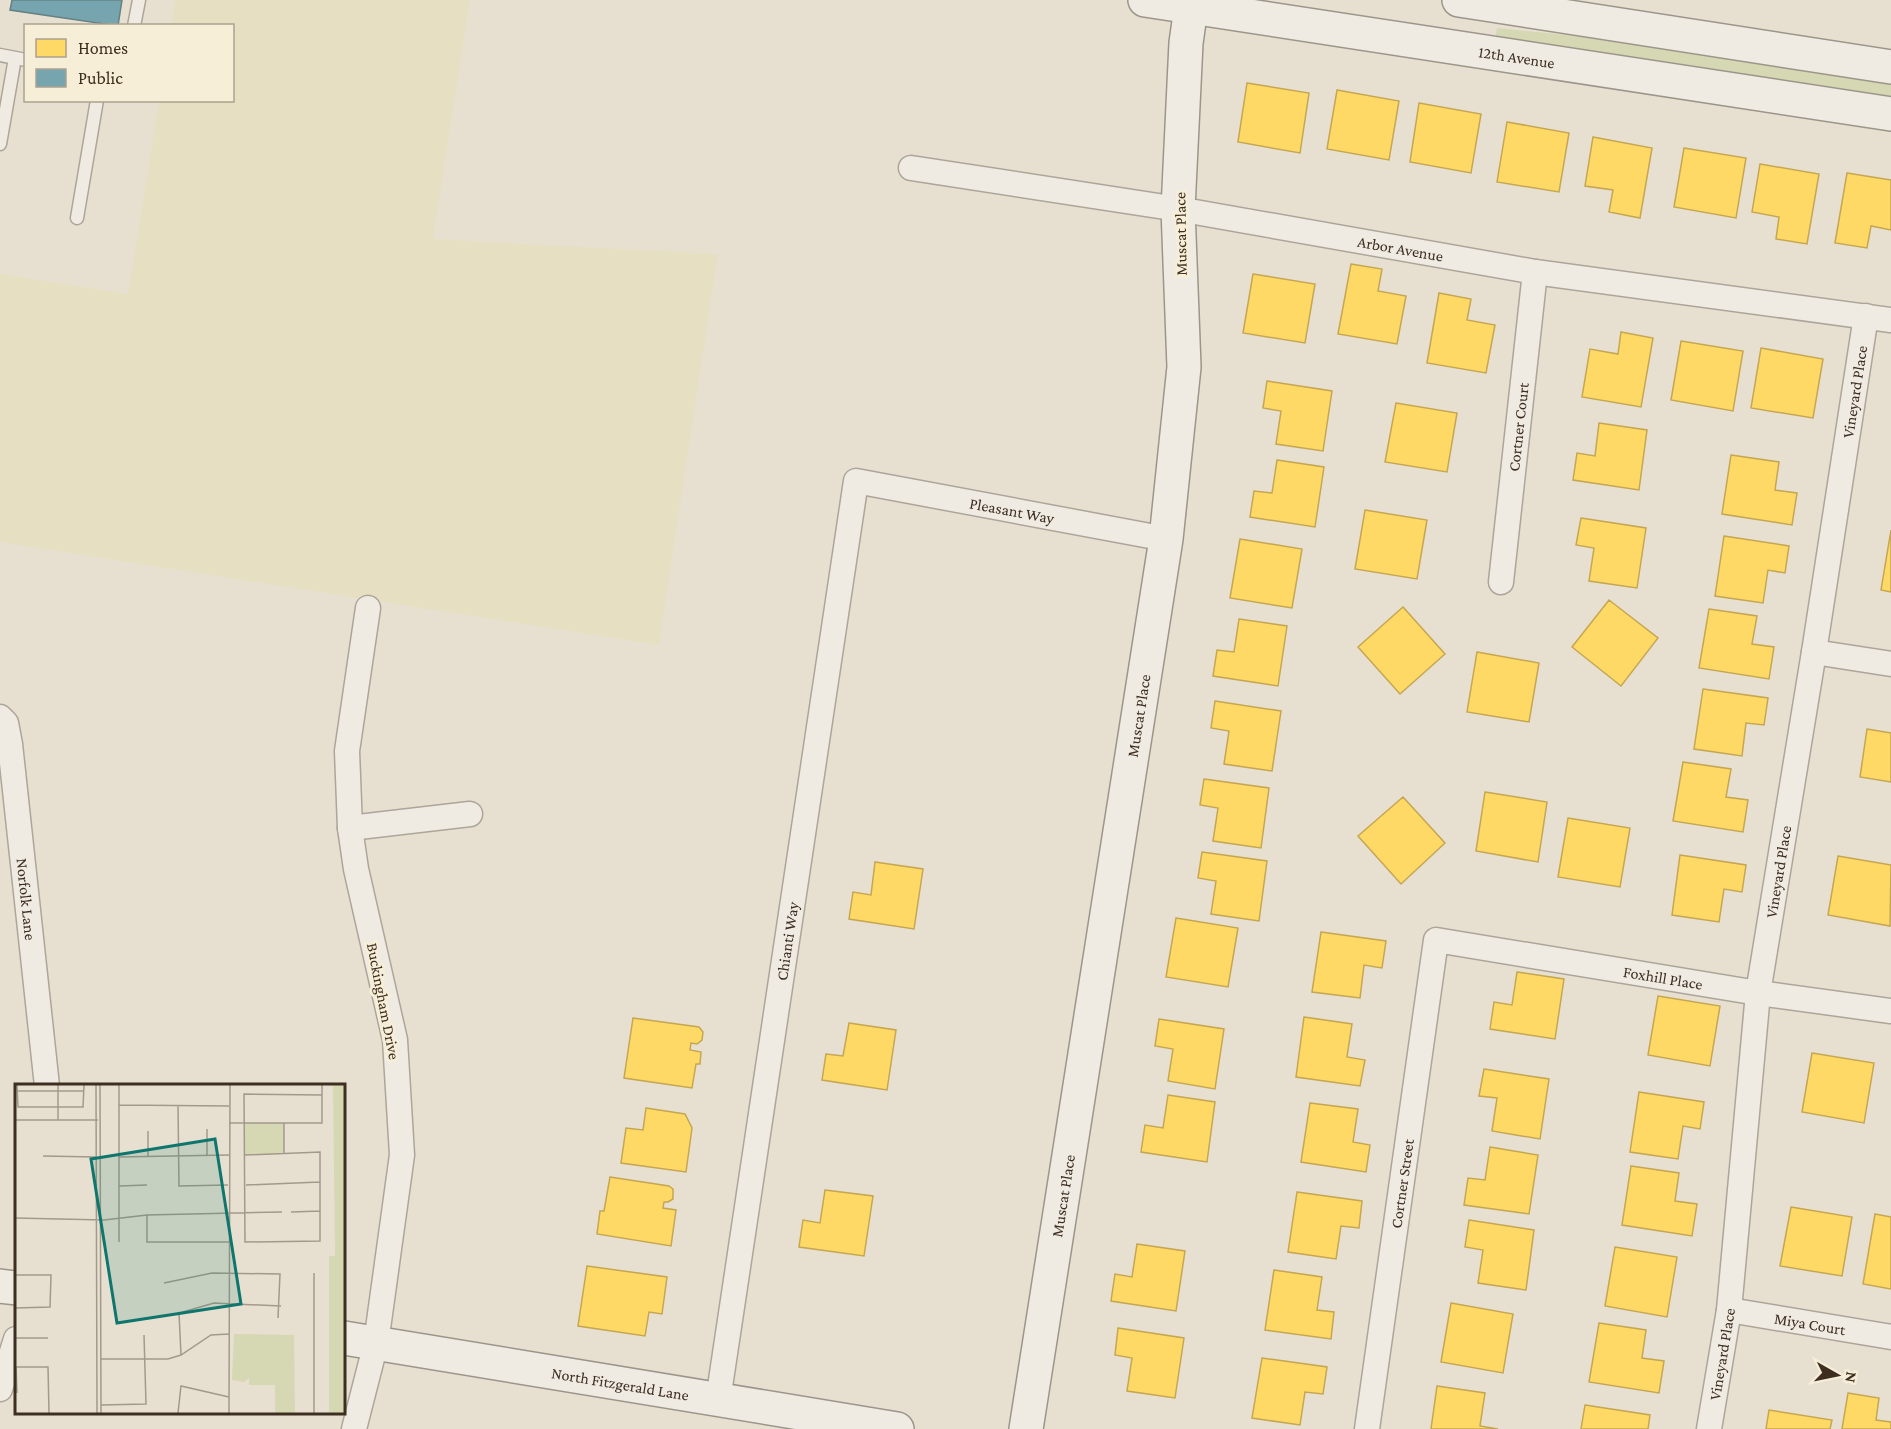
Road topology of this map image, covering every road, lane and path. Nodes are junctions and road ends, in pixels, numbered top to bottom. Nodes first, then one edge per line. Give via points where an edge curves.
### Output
1 (139, 0) edge
2 (1145, 0) edge
3 (1459, 0) edge
4 (1192, 4) edge
5 (134, 24) edge
6 (0, 55) edge
7 (20, 59) edge
8 (1891, 67) edge
9 (96, 102) edge
10 (1891, 114) edge
11 (0, 144) edge
12 (911, 168) dead end
13 (1178, 209) junction
14 (77, 218) dead end
15 (1535, 272) junction
16 (1866, 316) junction
17 (1891, 320) edge
18 (856, 482) joint
19 (1166, 539) junction
20 (1502, 582) dead end
21 (368, 608) dead end
22 (1815, 652) junction
23 (1891, 664) edge
24 (0, 717) edge
25 (470, 814) dead end
26 (350, 828) junction
27 (1436, 940) joint
28 (1758, 993) junction
29 (1891, 1011) edge
30 (47, 1084) edge
31 (0, 1286) edge
32 (15, 1288) edge
33 (1729, 1310) junction
34 (1891, 1337) edge
35 (345, 1338) edge
36 (15, 1342) edge
37 (376, 1343) junction
38 (0, 1389) edge
39 (718, 1401) junction
40 (354, 1429) edge
41 (897, 1429) edge
42 (1026, 1429) edge
43 (1367, 1429) edge
44 (1709, 1429) edge

1 - 5 lane
2 - 4 street, 12th Avenue
3 - 8 street
4 - 10 street, 12th Avenue
4 - 13 street, Muscat Place via 1186,43
6 - 7 lane
7 - 11 lane
9 - 14 lane
12 - 13 street, Arbor Avenue
13 - 15 street, Arbor Avenue
13 - 19 street, Muscat Place via 1184,366
15 - 16 street, Arbor Avenue
15 - 20 street, Cortner Court
16 - 17 street, Arbor Avenue
16 - 22 street, Vineyard Place
18 - 19 street, Pleasant Way
18 - 39 street, Chianti Way
19 - 42 street, Muscat Place
21 - 26 street, Buckingham Drive via 347,751
22 - 23 street
22 - 28 street, Vineyard Place
24 - 30 street, Norfolk Lane via 6,723 10,744
25 - 26 street
26 - 37 street, Buckingham Drive via 395,1040 402,1155
27 - 28 street, Foxhill Place
27 - 43 street, Cortner Street
28 - 29 street, Foxhill Place
28 - 33 street, Vineyard Place
31 - 32 street
33 - 34 street, Miya Court
33 - 44 street, Vineyard Place
35 - 37 street, North Fitzgerald Lane
36 - 38 street
37 - 39 street, North Fitzgerald Lane
37 - 40 street, Buckingham Drive
39 - 41 street, North Fitzgerald Lane

